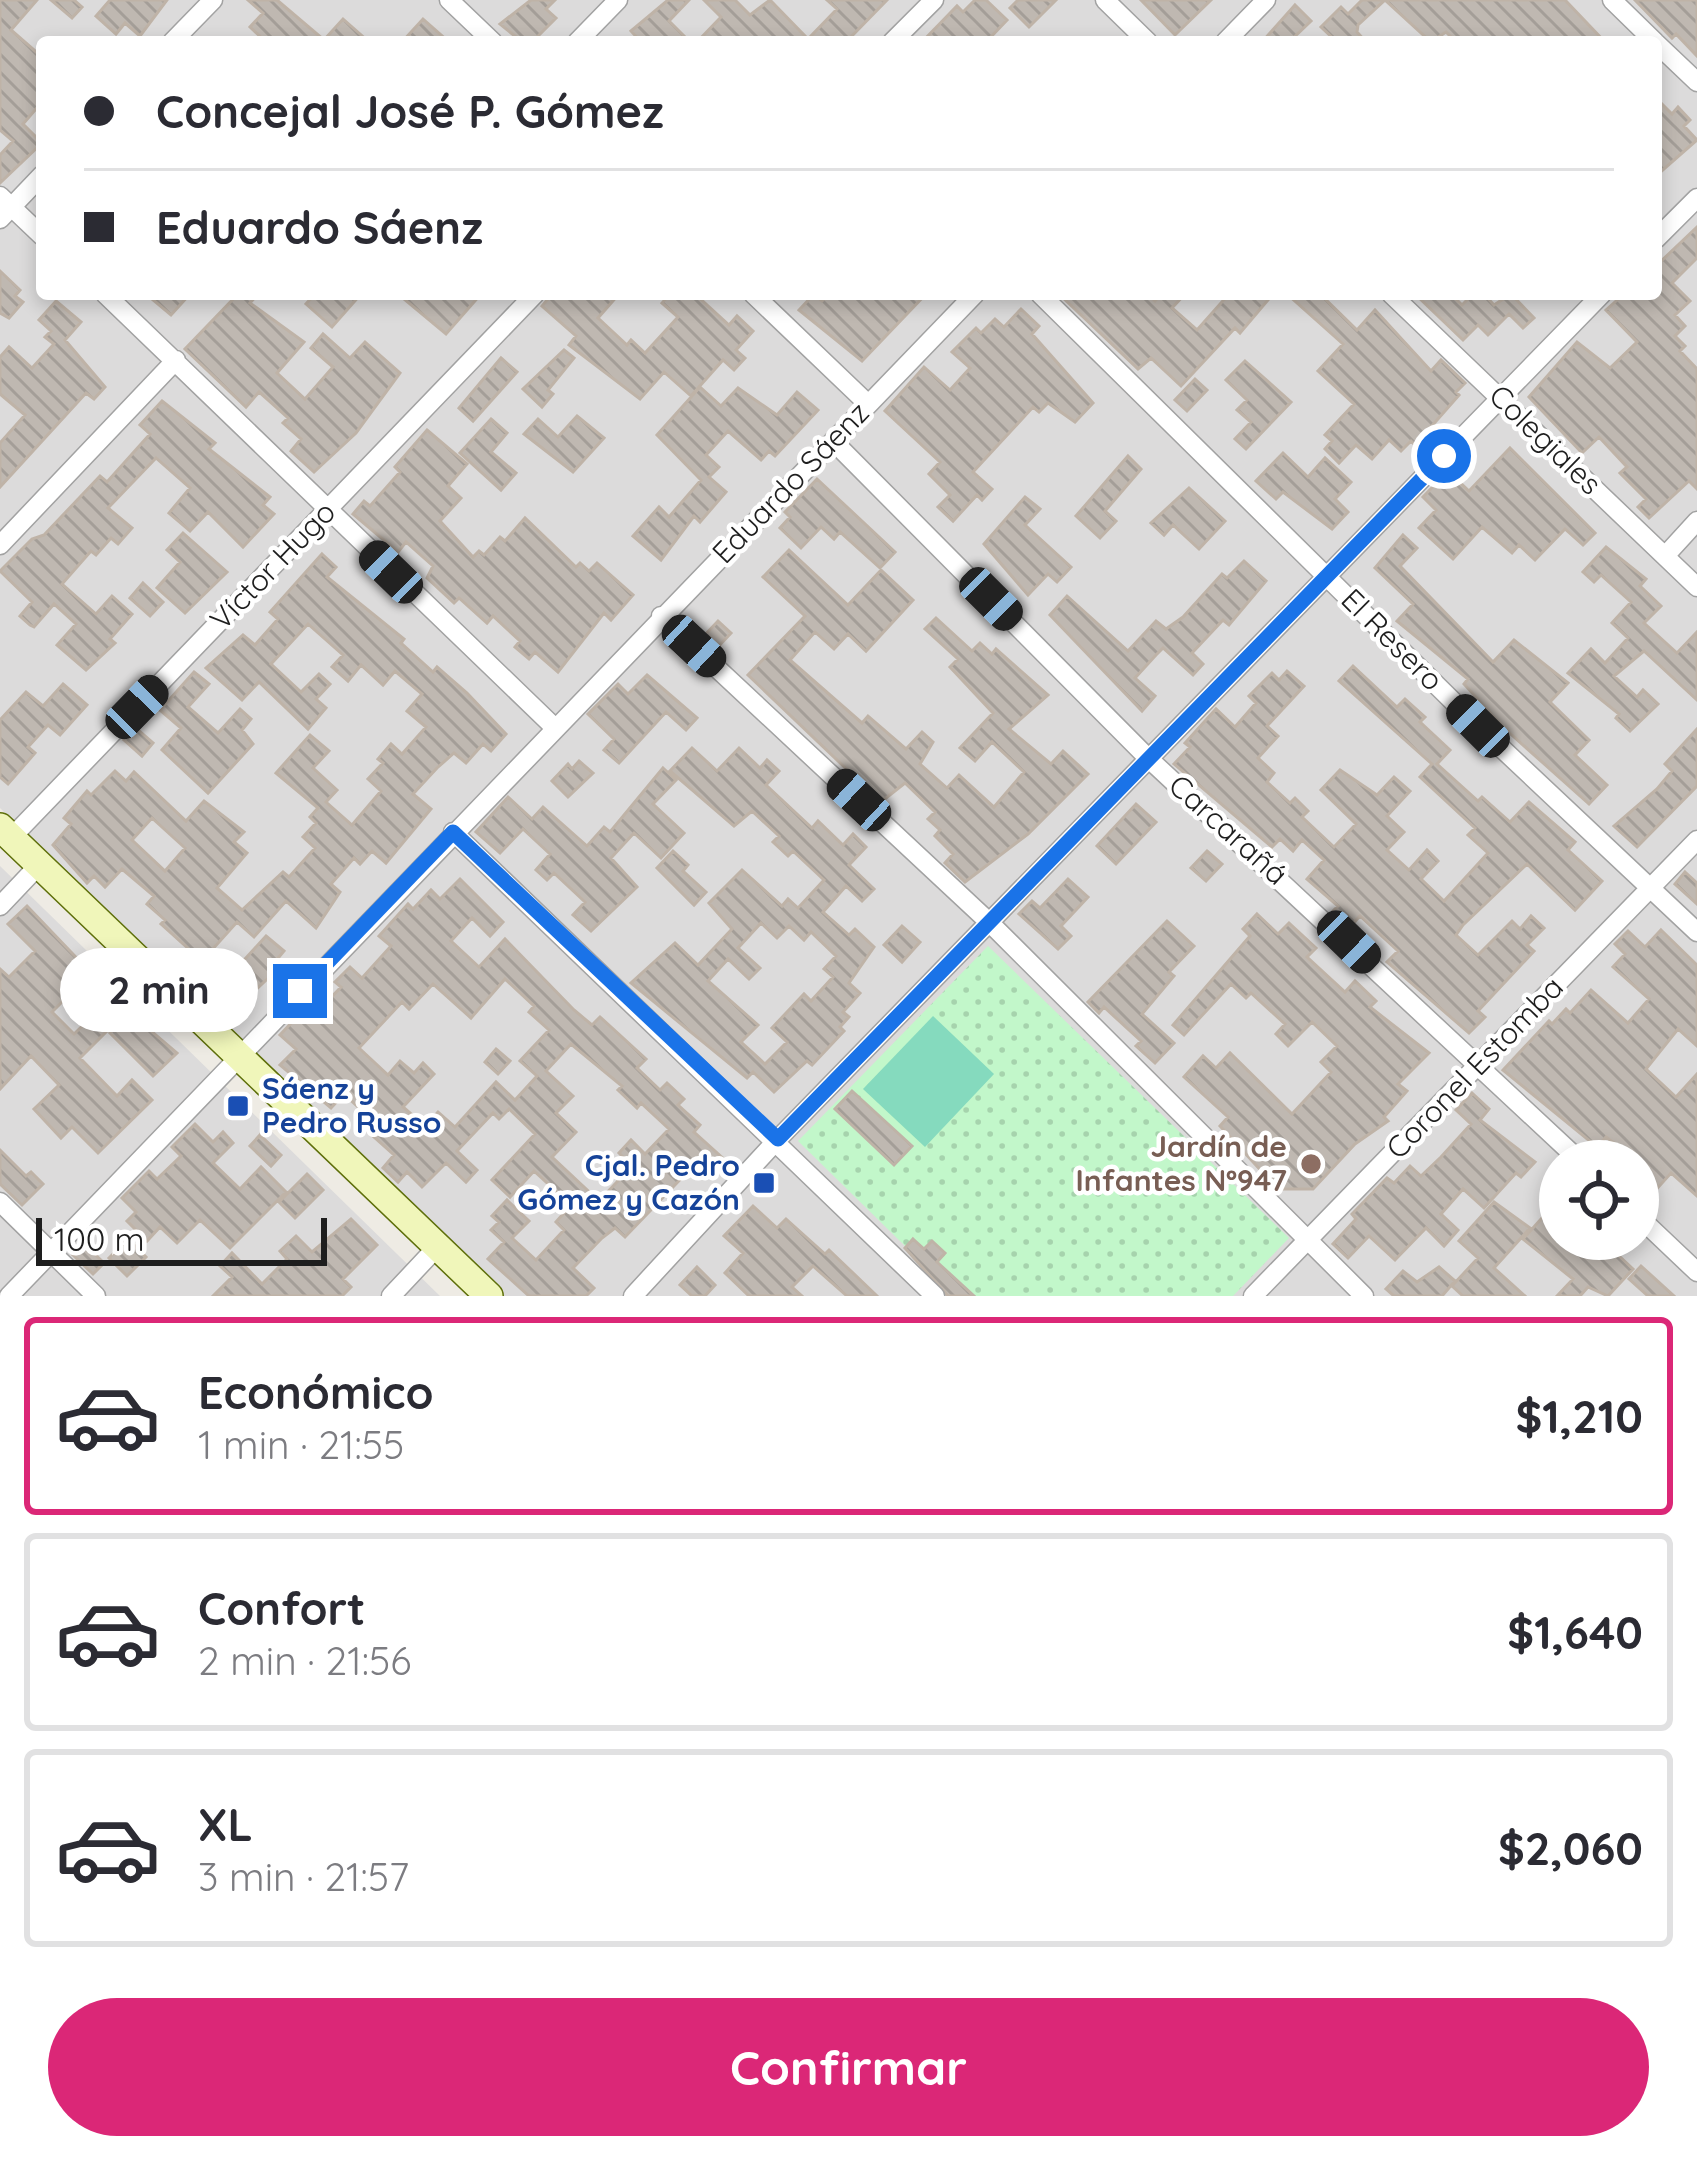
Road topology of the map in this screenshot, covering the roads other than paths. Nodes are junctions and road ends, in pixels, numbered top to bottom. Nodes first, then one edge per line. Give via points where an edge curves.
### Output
1 (213, 0) edge
2 (449, 0) edge
3 (618, 0) edge
4 (934, 0) edge
5 (1105, 0) edge
6 (1266, 0) edge
7 (1612, 0) edge
8 (178, 36) edge
9 (487, 36) edge
10 (583, 36) edge
11 (898, 36) edge
12 (1142, 36) edge
13 (1231, 36) edge
14 (1650, 36) edge
15 (1662, 48) edge
16 (1697, 82) edge
17 (36, 181) edge
18 (1697, 198) edge
19 (4, 207) edge
20 (36, 231) edge
21 (1662, 233) edge
22 (111, 300) edge
23 (529, 300) edge
24 (759, 300) edge
25 (969, 300) edge
26 (1046, 300) edge
27 (1397, 300) edge
28 (1596, 300) edge
29 (176, 360) junction
30 (1501, 397) junction
31 (868, 404) junction
32 (833, 441) junction
33 (326, 511) junction
34 (1697, 521) edge
35 (0, 545) edge
36 (1664, 556) junction
37 (1325, 575) junction
38 (1697, 587) edge
39 (661, 616) junction
40 (554, 726) junction
41 (1148, 758) junction
42 (453, 832) junction
43 (6, 833) edge
44 (1697, 840) edge
45 (38, 866) junction
46 (1650, 888) junction
47 (0, 906) edge
48 (990, 923) junction
49 (1697, 932) edge
50 (238, 1054) junction
51 (1478, 1065) junction
52 (778, 1139) junction
53 (1558, 1140) edge
54 (0, 1202) edge
55 (1659, 1236) edge
56 (1305, 1241) junction
57 (438, 1246) junction
58 (52, 1252) junction
59 (1697, 1272) edge
60 (9, 1296) edge
61 (96, 1296) edge
62 (391, 1296) edge
63 (490, 1296) edge
64 (633, 1296) edge
65 (935, 1296) edge
66 (1253, 1296) edge
67 (1364, 1296) edge

1 - 8 street
2 - 9 street
3 - 10 street
4 - 11 street
5 - 12 street
6 - 13 street
7 - 14 street
15 - 16 street
17 - 19 street
18 - 21 street
19 - 20 street
22 - 29 street
23 - 33 street, Víctor Hugo
24 - 31 street
25 - 31 street, Eduardo Sáenz
26 - 37 street, El Resero
27 - 30 street, Colegiales
28 - 30 street
29 - 33 street
29 - 35 street
30 - 36 street, Colegiales
30 - 37 street
31 - 32 street, Eduardo Sáenz
32 - 39 street, Eduardo Sáenz
32 - 41 street, Carcarañá
33 - 40 street
33 - 43 street, Víctor Hugo
34 - 36 street
36 - 38 street, Colegiales
37 - 41 street
37 - 46 street, El Resero
39 - 40 street, Eduardo Sáenz
39 - 48 street
40 - 42 street, Eduardo Sáenz
41 - 48 street
41 - 51 street, Carcarañá
42 - 50 street, Eduardo Sáenz
42 - 52 street
43 - 45 street
44 - 46 street, Coronel Estomba
45 - 47 street
45 - 50 street
46 - 49 street, El Resero
46 - 51 street, Coronel Estomba
48 - 52 street
48 - 56 street
50 - 57 street
50 - 58 street, Eduardo Sáenz
51 - 53 street, Carcarañá
51 - 56 street, Coronel Estomba
52 - 64 street
52 - 65 street
54 - 58 street
55 - 59 street
56 - 66 street, Coronel Estomba
56 - 67 street
57 - 62 street
57 - 63 street
58 - 60 street, Eduardo Sáenz
58 - 61 street

